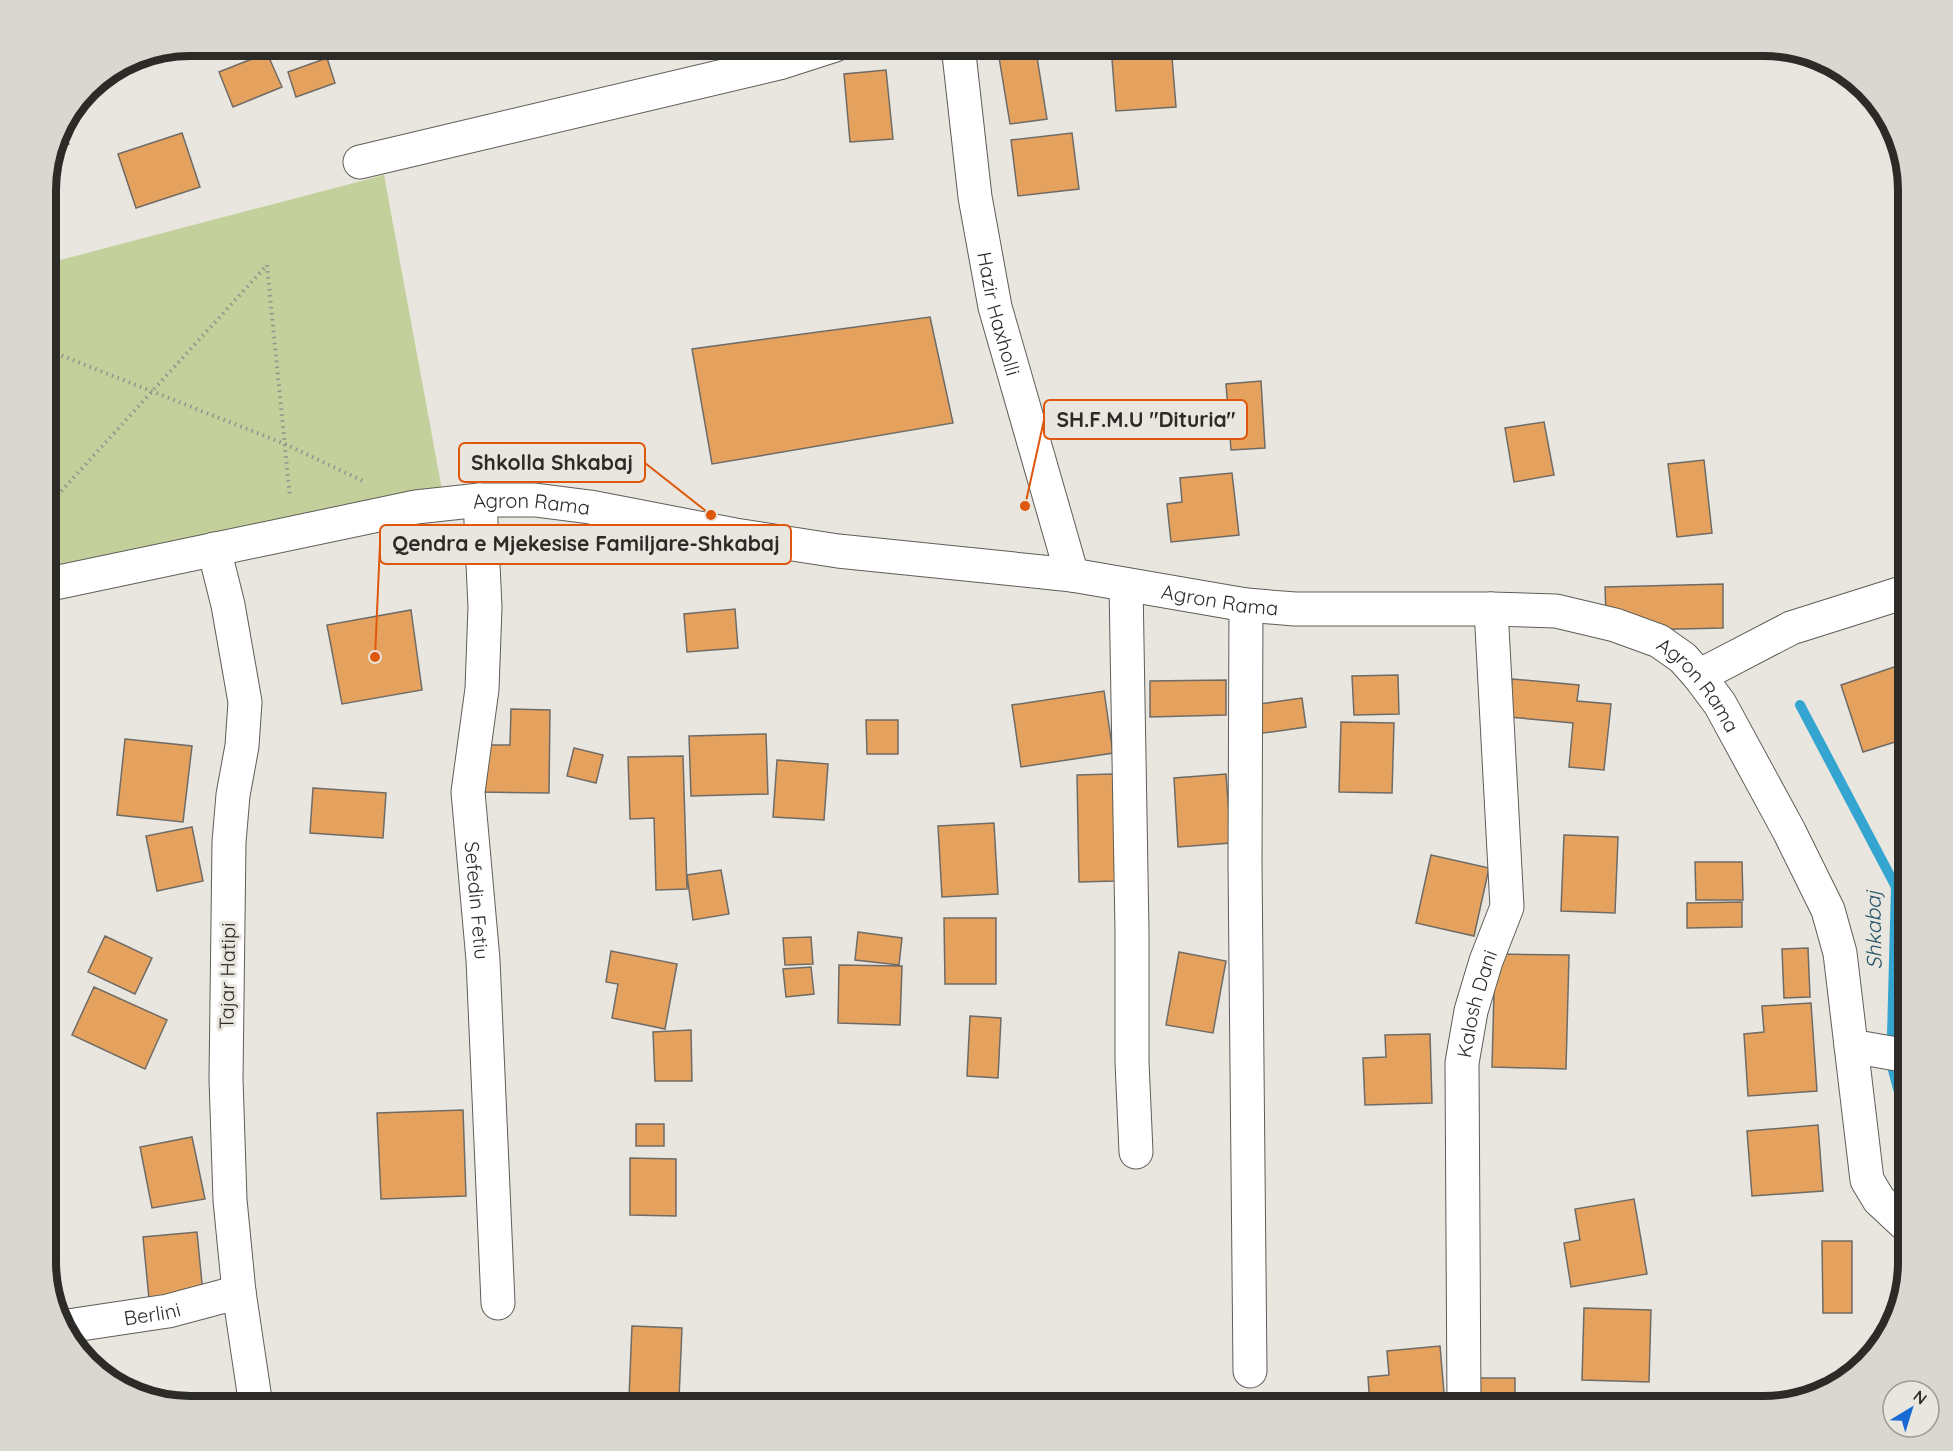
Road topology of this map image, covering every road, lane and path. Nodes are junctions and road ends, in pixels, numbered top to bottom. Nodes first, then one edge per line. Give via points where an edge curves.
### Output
1 (800, 56) edge
2 (959, 56) edge
3 (360, 162) dead end
4 (56, 353) edge
5 (153, 391) junction
6 (285, 444) junction
7 (366, 483) dead end
8 (56, 497) edge
9 (480, 500) junction
10 (294, 532) junction
11 (214, 549) junction
12 (1072, 575) junction
13 (56, 583) edge
14 (1126, 585) junction
15 (1898, 594) edge
16 (1246, 605) junction
17 (1491, 609) junction
18 (1700, 676) junction
19 (1851, 1046) junction
20 (1898, 1054) edge
21 (1136, 1152) dead end
22 (1898, 1218) edge
23 (239, 1292) junction
24 (498, 1303) dead end
25 (72, 1326) edge
26 (1250, 1371) dead end
27 (255, 1396) edge
28 (1464, 1396) edge

1 - 3 street
2 - 12 street, Hazir Haxholli via 975,197 995,307
4 - 5 path
5 - 6 path
5 - 6 path via 267,265
5 - 8 path
6 - 7 path
6 - 10 path
9 - 10 street, Agron Rama via 416,507
9 - 12 street, Agron Rama via 590,507 735,536
9 - 24 street, Sefedin Fetiu via 485,607 482,688 468,792 483,960
10 - 11 street, Agron Rama
11 - 13 street, Agron Rama
11 - 23 street, Tajar Hatipi via 245,702 229,842 226,1043 230,1200
12 - 14 street, Agron Rama
14 - 16 street, Agron Rama
14 - 21 street
15 - 18 street via 1791,628
16 - 17 street, Agron Rama via 1295,609
16 - 26 street
17 - 18 street, Agron Rama via 1556,611 1616,625 1659,641
17 - 28 street, Kalosh Dani via 1507,906 1471,1011 1462,1063
18 - 19 street, Agron Rama via 1720,704 1828,910 1840,953
19 - 20 street
19 - 22 street, Agron Rama via 1867,1180 1879,1200
23 - 25 street, Berlini via 168,1311
23 - 27 street, Tajar Hatipi

